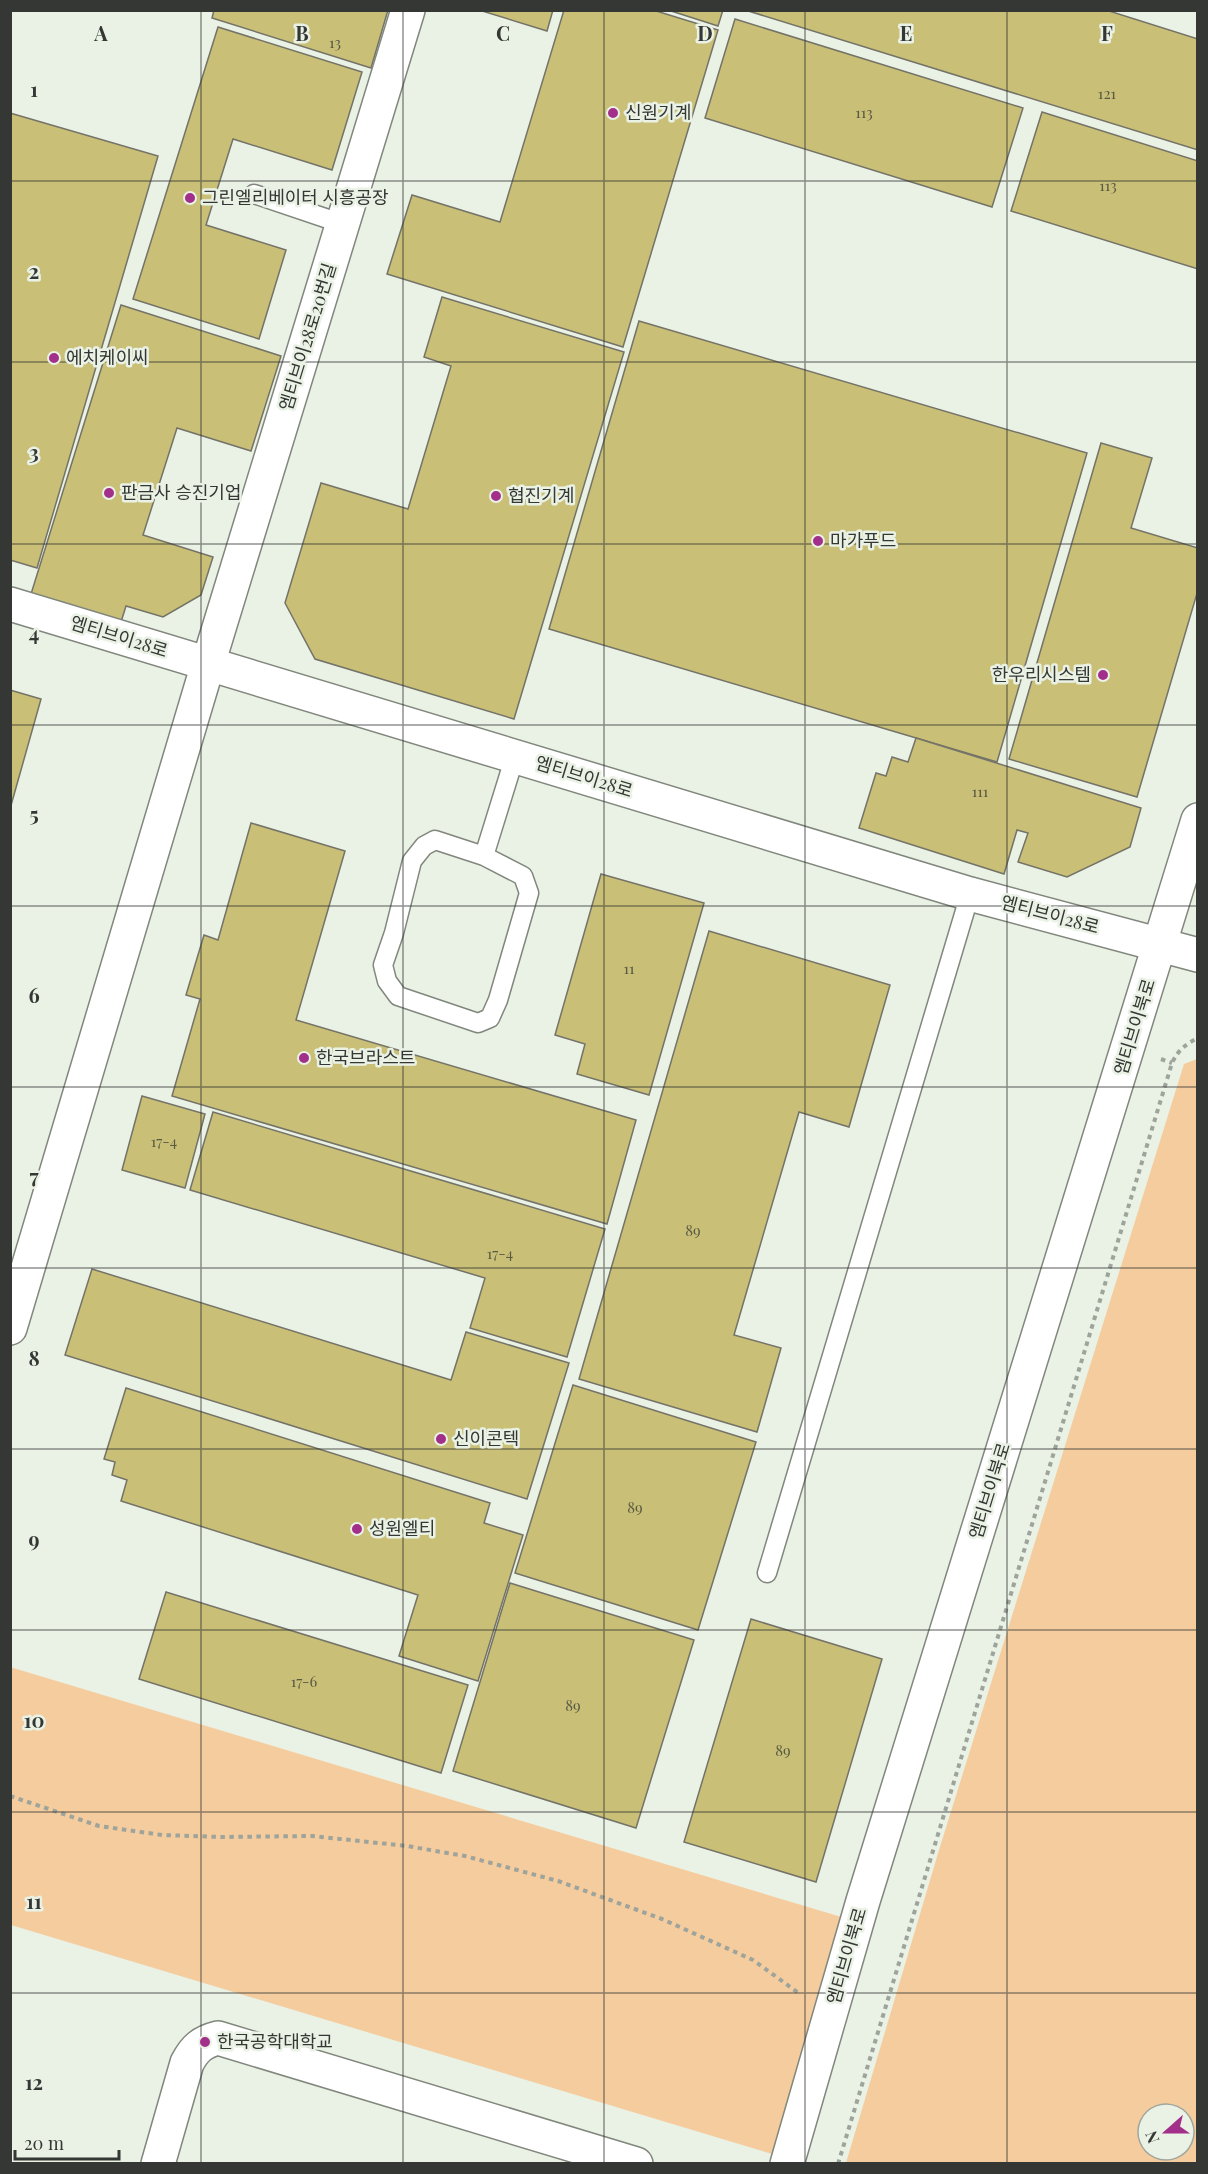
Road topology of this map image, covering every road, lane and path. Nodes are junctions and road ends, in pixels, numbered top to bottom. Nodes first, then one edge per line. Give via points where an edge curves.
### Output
1 (408, 10) edge
2 (254, 194) dead end
3 (343, 224) junction
4 (10, 604) edge
5 (208, 664) junction
6 (514, 756) junction
7 (1197, 820) edge
8 (484, 856) junction
9 (970, 894) junction
10 (1160, 944) junction
11 (1197, 956) edge
12 (1197, 1038) edge
13 (1161, 1059) dead end
14 (1172, 1063) junction
15 (10, 1328) edge
16 (767, 1573) dead end
17 (10, 1796) edge
18 (829, 2016) junction
19 (158, 2163) edge
20 (636, 2163) edge
21 (787, 2163) edge
22 (838, 2163) edge

1 - 3 street, 엠티브이28로20번길
2 - 3 lane
3 - 5 street, 엠티브이28로20번길
4 - 5 street, 엠티브이28로
5 - 6 street, 엠티브이28로
5 - 15 street, 엠티브이28로20번길
6 - 8 lane
6 - 9 street, 엠티브이28로
7 - 10 street, 엠티브이북로
8 - 8 lane via 435,840 424,846 412,861 383,965 387,981 398,996 478,1023 490,1018 498,1000 529,893 523,876
9 - 10 street, 엠티브이28로
9 - 16 lane
10 - 11 street, 엠티브이28로
10 - 18 street, 엠티브이북로
12 - 14 path via 1176,1054
13 - 14 path
14 - 22 path
17 - 18 path via 99,1826 162,1835 312,1836 465,1856 558,1881 662,1919 753,1960
18 - 21 street, 엠티브이북로
19 - 20 street via 187,2063 194,2050 218,2038

